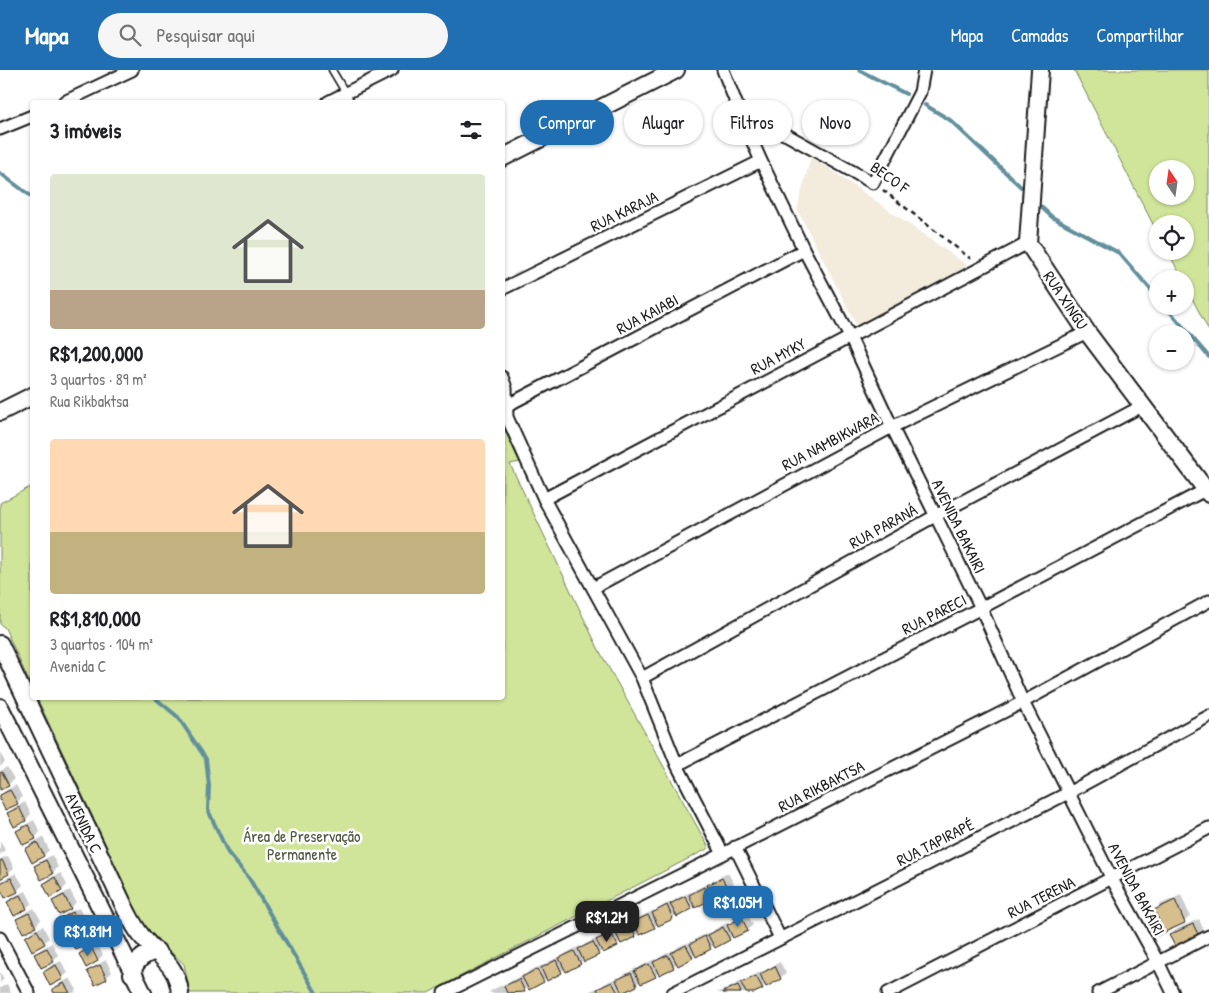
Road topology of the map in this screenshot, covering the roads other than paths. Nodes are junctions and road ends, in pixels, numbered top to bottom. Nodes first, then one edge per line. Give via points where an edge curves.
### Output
1 (132, 70) edge
2 (332, 70) edge
3 (392, 70) edge
4 (676, 70) edge
5 (723, 70) edge
6 (924, 70) edge
7 (1040, 70) edge
8 (348, 98) edge
9 (68, 100) edge
10 (735, 100) edge
11 (30, 117) edge
12 (0, 129) edge
13 (792, 138) edge
14 (754, 145) edge
15 (505, 156) edge
16 (761, 161) junction
17 (1028, 243) junction
18 (804, 250) junction
19 (505, 288) edge
20 (1087, 332) junction
21 (850, 336) junction
22 (505, 385) edge
23 (30, 397) edge
24 (506, 406) junction
25 (1142, 406) junction
26 (0, 412) edge
27 (892, 427) junction
28 (1207, 492) edge
29 (544, 499) junction
30 (935, 516) junction
31 (593, 588) junction
32 (1209, 601) edge
33 (981, 608) junction
34 (0, 644) edge
35 (642, 678) junction
36 (1023, 702) junction
37 (0, 706) edge
38 (1209, 716) edge
39 (677, 764) junction
40 (1068, 792) junction
41 (1209, 828) edge
42 (735, 847) junction
43 (723, 854) junction
44 (1112, 879) junction
45 (1209, 936) edge
46 (0, 938) edge
47 (780, 938) junction
48 (157, 951) junction
49 (1158, 962) junction
50 (132, 974) junction
51 (138, 991) edge
52 (29, 993) edge
53 (180, 993) edge
54 (444, 993) edge
55 (673, 993) edge
56 (888, 993) edge
57 (1098, 993) edge
58 (1173, 993) edge

1 - 9 street
2 - 8 lane
3 - 8 street
4 - 15 street
5 - 10 street, AVENIDA BAKAIRI
6 - 13 street, BECO F via 920,92 873,183
7 - 17 street
11 - 12 street
14 - 16 street, AVENIDA BAKAIRI
16 - 18 street, AVENIDA BAKAIRI
16 - 19 street, RUA KARAJA
17 - 20 street, RUA XINGU
17 - 21 street, RUA MYKY
18 - 21 street, AVENIDA BAKAIRI
18 - 24 street, RUA KAIABI
20 - 25 street, RUA XINGU
20 - 27 street, RUA NAMBIKWARA
21 - 27 street, AVENIDA BAKAIRI
21 - 29 street, RUA MYKY
22 - 24 street
23 - 26 street
24 - 29 street via 512,431
25 - 28 street, RUA XINGU
25 - 30 street, RUA PARANÁ
27 - 30 street, AVENIDA BAKAIRI
27 - 31 street, RUA NAMBIKWARA
28 - 33 street, RUA PARECI
29 - 31 street
30 - 33 street, AVENIDA BAKAIRI
30 - 35 street, RUA PARANÁ
31 - 35 street
32 - 36 street, RUA RIKBAKTSA
33 - 36 street, AVENIDA BAKAIRI
33 - 39 street, RUA PARECI
34 - 48 street, AVENIDA C via 125,908 146,941
35 - 39 street
36 - 40 street, AVENIDA BAKAIRI
36 - 42 street, RUA RIKBAKTSA
37 - 50 street, AVENIDA C
38 - 40 street, RUA TAPIRAPÉ
39 - 43 street
40 - 44 street, AVENIDA BAKAIRI
40 - 47 street, RUA TAPIRAPÉ
41 - 44 street, RUA TERENA
42 - 43 street, RUA RIKBAKTSA
42 - 47 street
43 - 54 street, RUA RIKBAKTSA
44 - 49 street, AVENIDA BAKAIRI
44 - 56 street, RUA TERENA
45 - 49 street
46 - 52 street
47 - 55 street, RUA TAPIRAPÉ
48 - 50 street via 137,961
48 - 53 street, AVENIDA C via 174,971
49 - 57 street
49 - 58 street, AVENIDA BAKAIRI
50 - 51 street, AVENIDA C

